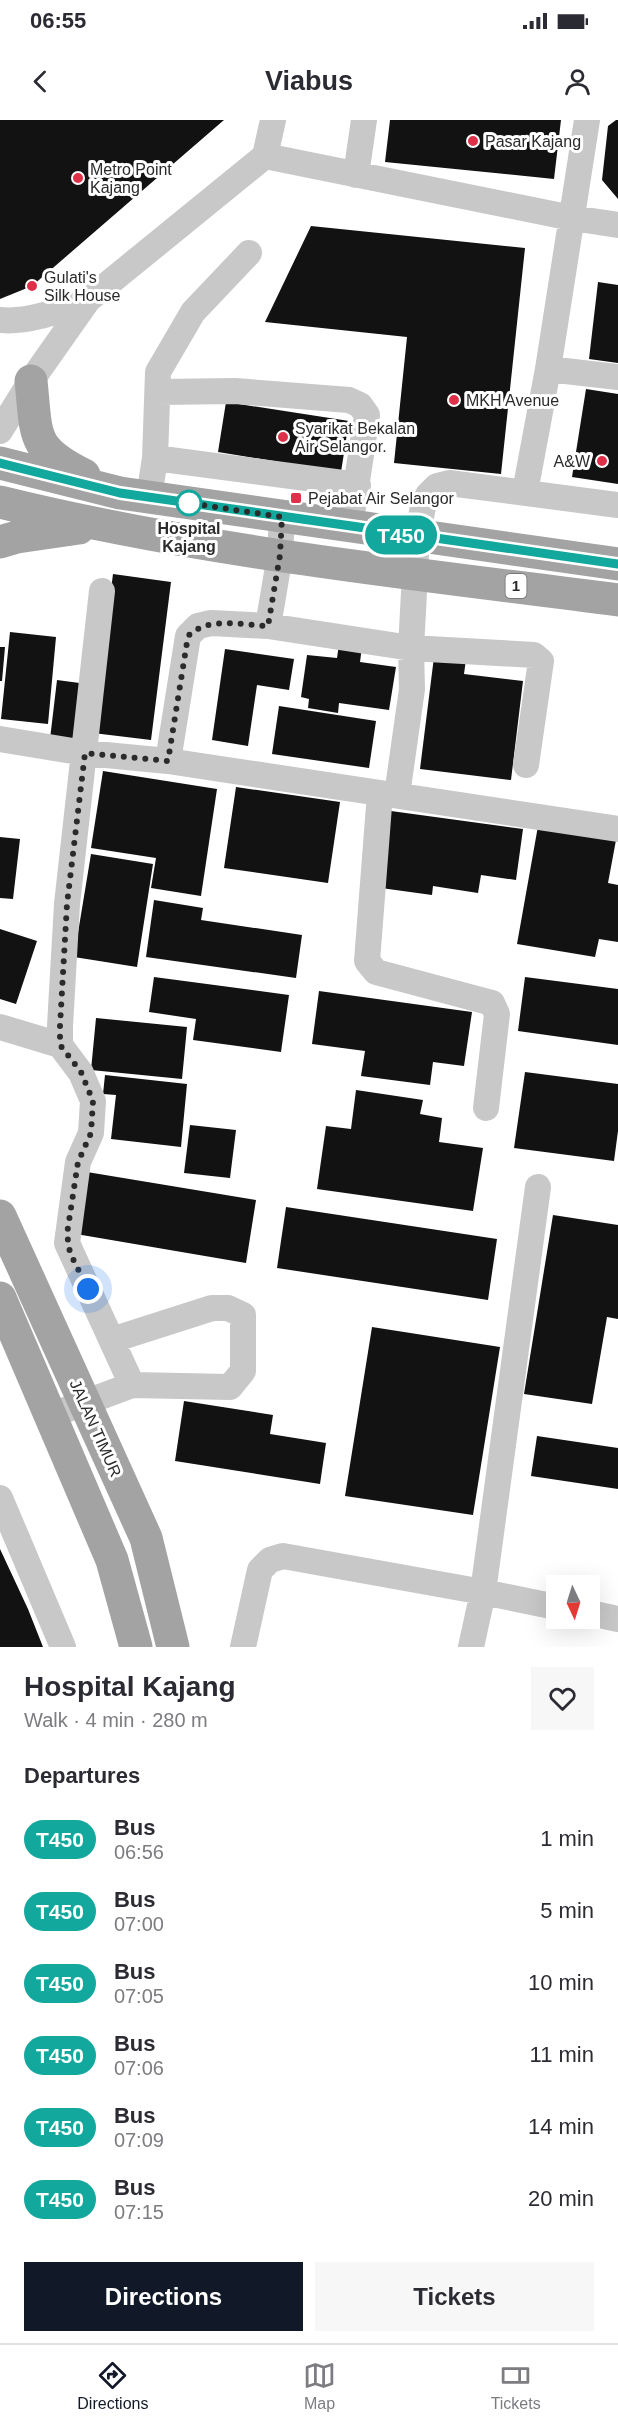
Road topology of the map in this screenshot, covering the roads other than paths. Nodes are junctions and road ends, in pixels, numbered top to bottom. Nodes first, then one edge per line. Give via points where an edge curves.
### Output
1 (273, 120) edge
2 (364, 120) edge
3 (587, 120) edge
4 (265, 156) junction
5 (356, 175) junction
6 (572, 218) junction
7 (618, 225) edge
8 (249, 253) dead end
9 (87, 300) junction
10 (0, 320) edge
11 (548, 369) junction
12 (618, 377) edge
13 (31, 381) junction
14 (158, 392) junction
15 (0, 430) edge
16 (155, 458) junction
17 (0, 463) edge
18 (358, 485) junction
19 (525, 492) junction
20 (135, 495) junction
21 (0, 502) edge
22 (618, 505) edge
23 (282, 517) junction
24 (96, 526) junction
25 (350, 527) junction
26 (417, 537) junction
27 (0, 542) edge
28 (280, 555) junction
29 (618, 564) edge
30 (414, 573) junction
31 (102, 591) dead end
32 (618, 600) edge
33 (268, 626) junction
34 (411, 648) junction
35 (0, 739) edge
36 (85, 753) junction
37 (168, 761) junction
38 (526, 765) dead end
39 (389, 794) junction
40 (618, 829) edge
41 (0, 1027) edge
42 (60, 1045) junction
43 (486, 1108) dead end
44 (538, 1187) dead end
45 (0, 1216) edge
46 (0, 1298) edge
47 (112, 1340) junction
48 (132, 1384) junction
49 (84, 1402) junction
50 (49, 1416) junction
51 (0, 1498) edge
52 (483, 1592) junction
53 (546, 1604) edge
54 (127, 1613) junction
55 (600, 1615) edge
56 (618, 1618) edge
57 (63, 1647) edge
58 (122, 1647) edge
59 (136, 1647) edge
60 (173, 1647) edge
61 (243, 1647) edge
62 (471, 1647) edge

1 - 4 lane
2 - 5 lane
3 - 6 lane
4 - 5 lane
4 - 9 lane
5 - 6 lane
6 - 7 lane
6 - 11 lane
8 - 14 lane via 193,312 159,372
9 - 10 lane via 49,314
9 - 13 lane
11 - 12 lane
11 - 19 lane
13 - 15 lane
13 - 20 main road via 37,436 47,453
14 - 16 lane
14 - 18 lane via 235,391 349,400 360,405 367,415
16 - 18 lane
16 - 20 lane
17 - 20 main road, 1
18 - 25 lane
19 - 22 lane
19 - 26 lane via 449,483 437,486 423,507
20 - 23 main road, 1
21 - 24 main road, 1
23 - 25 main road, 1
23 - 28 lane
24 - 27 main road
24 - 28 main road, 1
25 - 26 main road, 1
26 - 29 main road, 1
26 - 30 lane
28 - 30 main road, 1
28 - 33 lane
30 - 32 main road, 1
30 - 34 lane
31 - 36 lane
33 - 34 lane
33 - 37 lane via 211,623 198,626 188,636
34 - 38 lane via 534,655 541,661
34 - 39 lane via 412,689
35 - 36 lane
36 - 37 lane
36 - 42 lane via 67,904
37 - 39 lane
39 - 40 lane
39 - 43 lane via 367,961 376,972 492,1003 497,1014
41 - 42 lane
42 - 47 lane via 81,1072 93,1101 91,1133 78,1162 67,1234 70,1253
44 - 52 lane
45 - 49 main road, JALAN TIMUR
46 - 50 main road
47 - 48 lane
47 - 48 lane via 212,1308 228,1308 243,1315 243,1371 230,1387
48 - 49 lane
49 - 50 lane
49 - 60 main road, JALAN TIMUR via 146,1538
50 - 54 main road via 112,1560
51 - 57 lane
52 - 53 lane
52 - 61 lane via 283,1556 270,1560 261,1570
52 - 62 lane
54 - 58 main road
54 - 59 main road
55 - 56 lane

